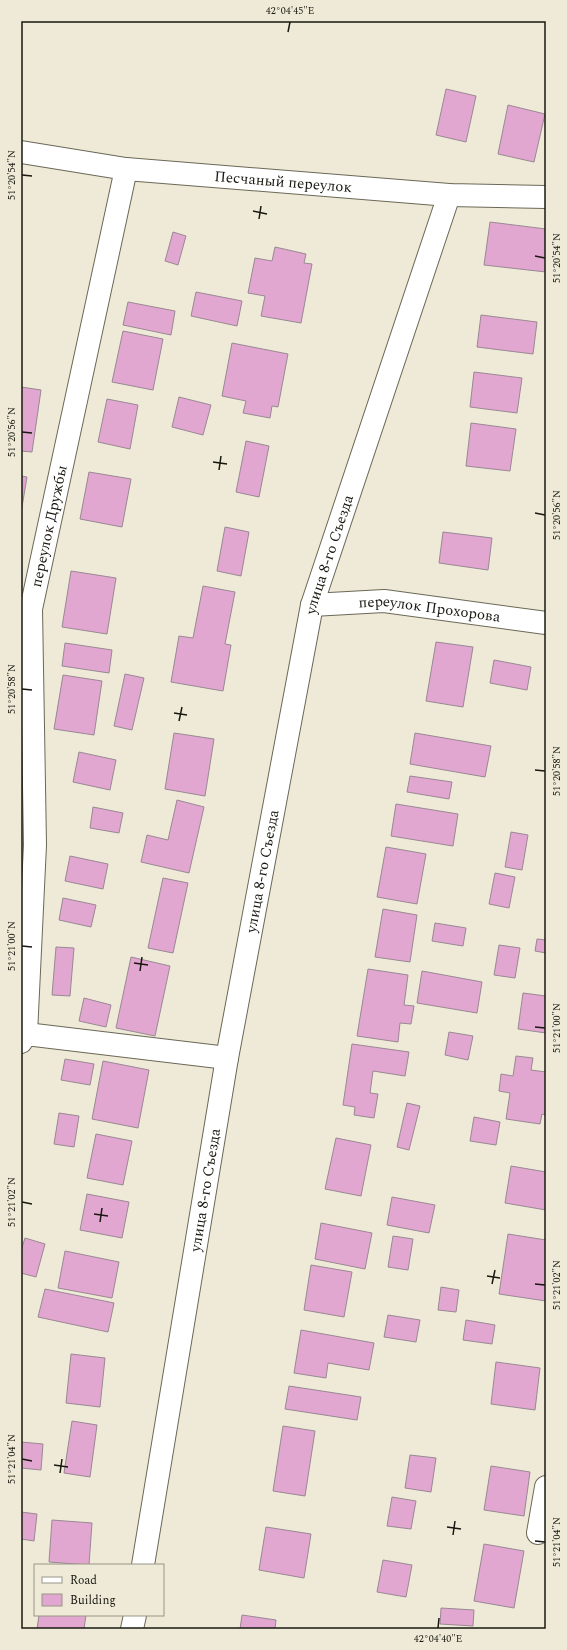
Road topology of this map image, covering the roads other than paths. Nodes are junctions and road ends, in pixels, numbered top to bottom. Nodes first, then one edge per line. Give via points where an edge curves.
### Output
1 (21, 152) edge
2 (126, 169) junction
3 (449, 195) junction
4 (546, 197) edge
5 (312, 605) junction
6 (546, 623) edge
7 (28, 844) edge
8 (23, 1038) edge
9 (227, 1058) junction
10 (546, 1487) edge
11 (538, 1533) dead end
12 (143, 1564) edge
13 (134, 1616) edge
14 (132, 1629) edge

1 - 2 street, Песчаный переулок
2 - 3 street, Песчаный переулок
2 - 7 street, переулок Дружбы via 31,609
3 - 4 street, Песчаный переулок
3 - 5 street, улица 8-го Съезда
5 - 6 street, переулок Прохорова via 384,602
5 - 9 street, улица 8-го Съезда
7 - 8 street, переулок Дружбы
8 - 9 street
9 - 12 street, улица 8-го Съезда
10 - 11 street
13 - 14 street

